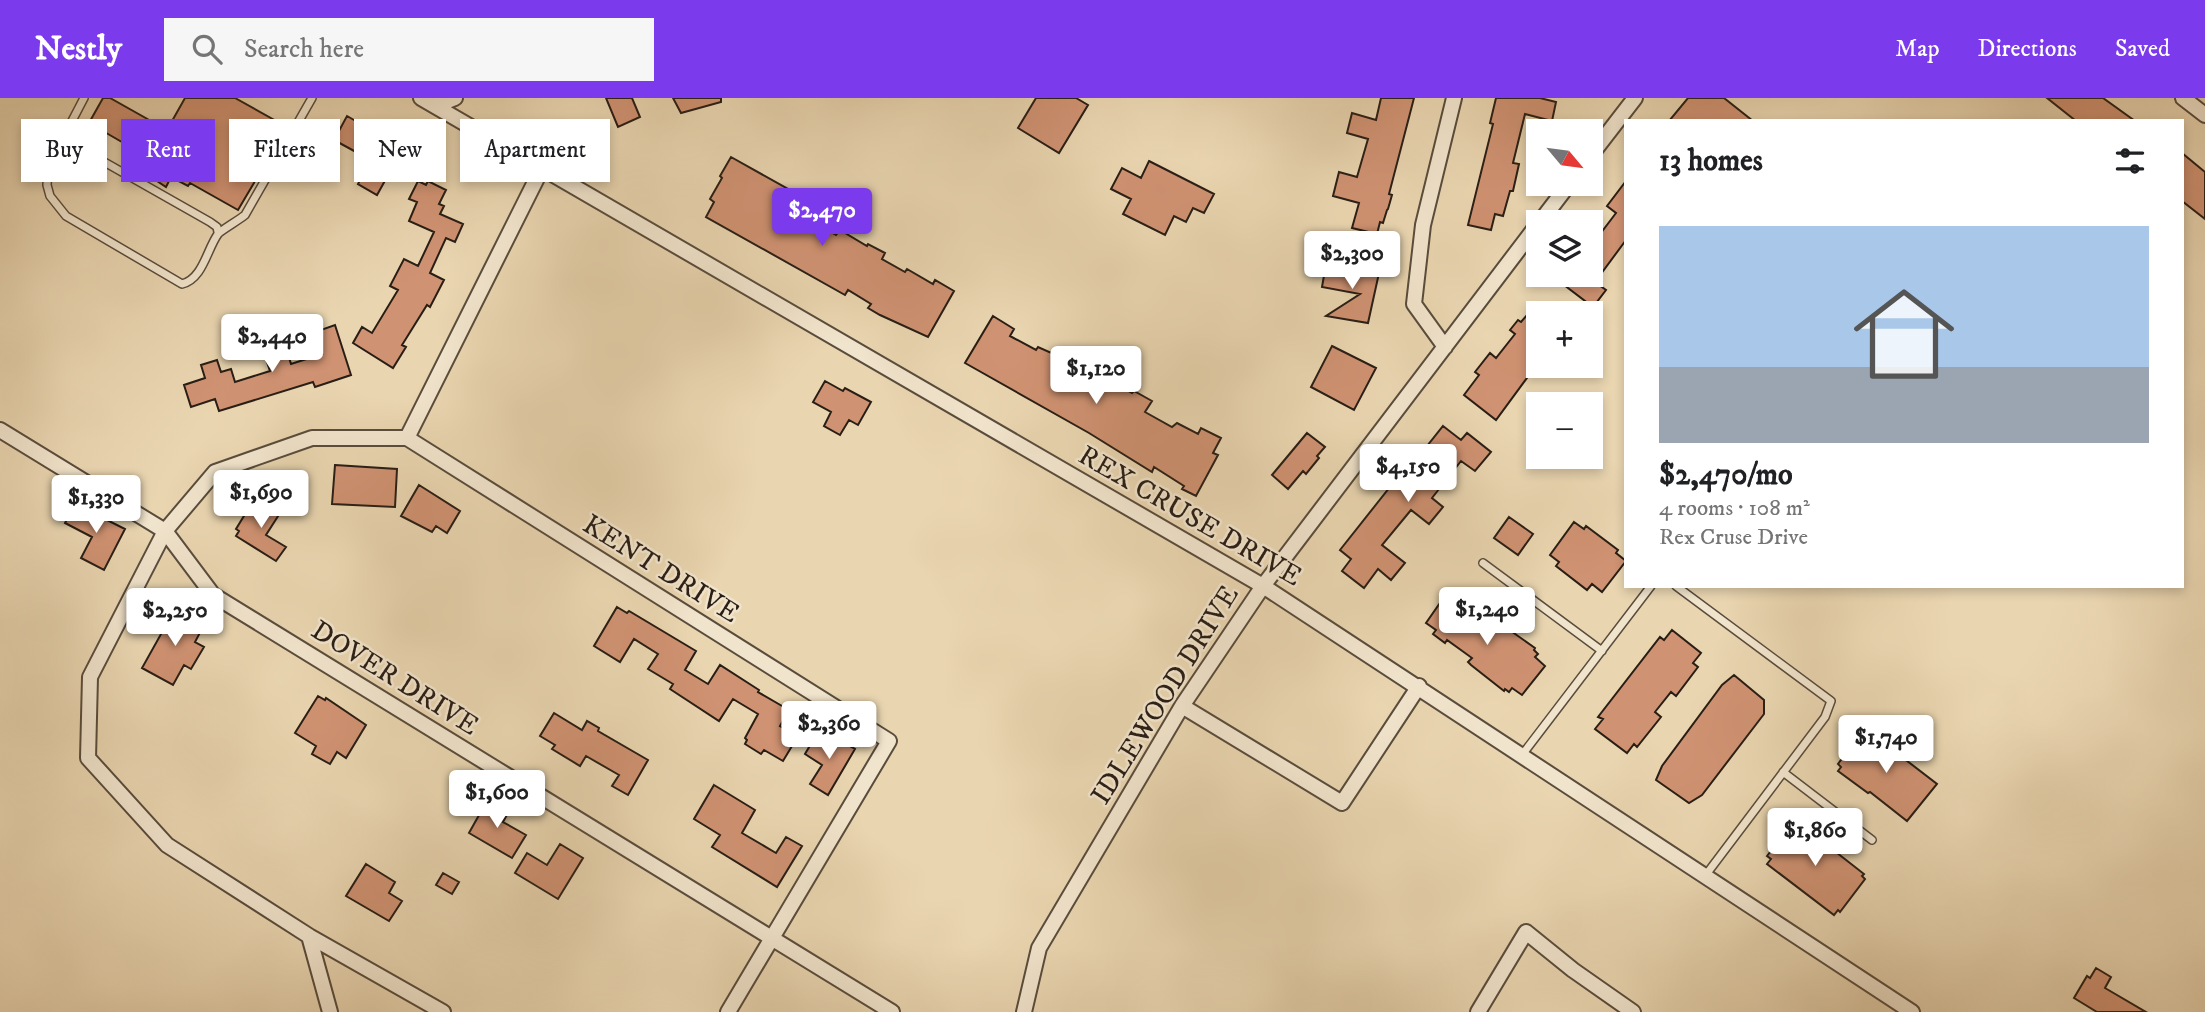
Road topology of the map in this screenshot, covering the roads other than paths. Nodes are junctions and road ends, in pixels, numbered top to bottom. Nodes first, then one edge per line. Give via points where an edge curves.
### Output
1 (84, 98) edge
2 (421, 98) edge
3 (455, 98) edge
4 (1454, 98) edge
5 (1634, 98) edge
6 (2183, 98) edge
7 (308, 99) edge
8 (435, 106) junction
9 (2205, 115) edge
10 (72, 119) edge
11 (460, 120) edge
12 (1603, 139) edge
13 (107, 164) edge
14 (47, 182) edge
15 (535, 182) edge
16 (566, 182) edge
17 (1560, 196) edge
18 (1549, 210) edge
19 (218, 232) junction
20 (1526, 240) edge
21 (1445, 347) junction
22 (0, 430) edge
23 (407, 438) junction
24 (165, 531) junction
25 (1483, 563) dead end
26 (1264, 586) junction
27 (1649, 588) edge
28 (1679, 588) edge
29 (1602, 651) junction
30 (1419, 686) junction
31 (1182, 706) junction
32 (1522, 755) junction
33 (1783, 772) junction
34 (1872, 839) dead end
35 (1704, 877) junction
36 (309, 936) junction
37 (770, 939) junction
38 (330, 1012) edge
39 (443, 1012) edge
40 (728, 1012) edge
41 (892, 1012) edge
42 (1024, 1012) edge
43 (1478, 1012) edge
44 (1633, 1012) edge
45 (1912, 1012) edge

1 - 10 lane
2 - 8 street, REX CRUSE DRIVE
3 - 8 street
4 - 21 street via 1423,225 1414,304
5 - 12 street
6 - 9 street
7 - 19 lane via 245,215
8 - 11 street, REX CRUSE DRIVE
13 - 19 lane via 210,222
14 - 19 lane via 58,208 77,223 183,284 194,278
15 - 23 street
16 - 26 street, REX CRUSE DRIVE
17 - 18 street, IDLEWOOD DRIVE
20 - 21 street, IDLEWOOD DRIVE
21 - 26 street, IDLEWOOD DRIVE
22 - 24 street, DOVER DRIVE
23 - 24 street via 312,438 215,471
23 - 37 street, KENT DRIVE via 889,741
24 - 36 street via 90,677 88,758 167,845
24 - 37 street, DOVER DRIVE via 213,595
25 - 29 lane
26 - 30 street, REX CRUSE DRIVE
26 - 31 street, IDLEWOOD DRIVE
27 - 29 lane
28 - 33 lane via 1831,701 1825,717
29 - 32 lane
30 - 31 street via 1342,803
30 - 32 street, REX CRUSE DRIVE
31 - 42 street, IDLEWOOD DRIVE via 1039,948
32 - 35 street, REX CRUSE DRIVE
33 - 34 lane
33 - 35 lane
35 - 45 street, REX CRUSE DRIVE
36 - 38 street
36 - 39 street
37 - 40 street
37 - 41 street, DOVER DRIVE
43 - 44 street via 1526,932

